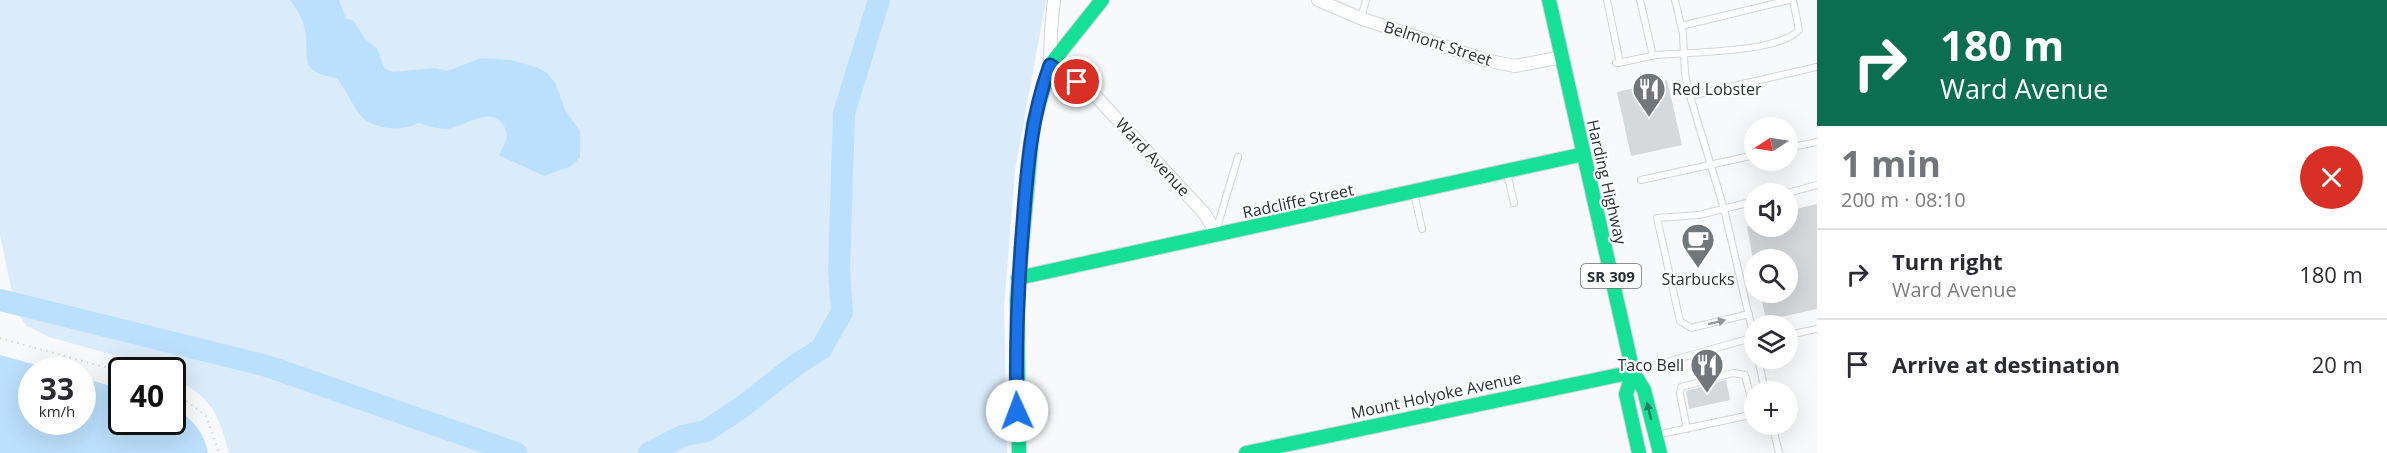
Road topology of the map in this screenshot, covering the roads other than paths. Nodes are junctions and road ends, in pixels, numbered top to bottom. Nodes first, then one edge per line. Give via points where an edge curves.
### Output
1 (1054, 0) edge
2 (1102, 0) edge
3 (1318, 0) edge
4 (1366, 0) edge
5 (1548, 0) edge
6 (1607, 0) edge
7 (1640, 0) edge
8 (1675, 0) edge
9 (1791, 0) edge
10 (1360, 18) junction
11 (1681, 26) junction
12 (1684, 53) junction
13 (1653, 56) junction
14 (1562, 57) junction
15 (1050, 65) junction
16 (1817, 67) edge
17 (1690, 96) junction
18 (1817, 142) edge
19 (1798, 146) edge
20 (1584, 154) junction
21 (1238, 157) dead end
22 (1744, 158) edge
23 (1712, 166) junction
24 (1507, 172) junction
25 (1641, 180) dead end
26 (1817, 185) edge
27 (1798, 190) edge
28 (1414, 192) junction
29 (1514, 203) dead end
30 (1744, 204) edge
31 (1724, 209) junction
32 (1422, 229) dead end
33 (1217, 233) junction
34 (1018, 278) junction
35 (1749, 314) joint
36 (1817, 328) edge
37 (1798, 333) edge
38 (1744, 342) edge
39 (1633, 372) junction
40 (1687, 429) junction
41 (1656, 435) junction
42 (1775, 435) edge
43 (1019, 453) edge
44 (1246, 453) edge
45 (1639, 453) edge
46 (1660, 453) edge
47 (1779, 453) edge

1 - 15 street
2 - 15 street
3 - 10 street, Belmont Street
4 - 10 lane
5 - 14 street, Harding Highway / SR 309
6 - 13 lane via 1618,63
7 - 13 lane
8 - 11 lane
9 - 11 lane
9 - 12 lane via 1799,30 1788,38 1727,51
10 - 14 street, Belmont Street via 1485,60 1515,66
11 - 12 lane
12 - 13 lane
12 - 17 lane
14 - 20 street, Harding Highway / SR 309
15 - 33 street, Ward Avenue via 1098,98 1204,213
15 - 34 street via 1032,134
16 - 17 lane
17 - 23 lane
18 - 19 lane
20 - 24 street, Radcliffe Street
20 - 39 street, Harding Highway / SR 309
21 - 33 lane
22 - 23 lane
23 - 25 lane
23 - 31 lane
24 - 28 street, Radcliffe Street
24 - 29 lane
26 - 27 lane
28 - 32 lane
28 - 33 street, Radcliffe Street
30 - 31 lane
31 - 35 lane
31 -> 35 lane via 1657,218 1676,309 1680,321 1691,328
33 - 34 street, Radcliffe Street
34 - 43 street
36 - 37 lane
38 - 39 lane
41 -> 39 street, Harding Highway / SR 309 via 1644,390
39 - 44 street, Mount Holyoke Avenue
39 - 45 street, Harding Highway / SR 309 via 1626,394
40 - 40 lane via 1755,414 1745,375 1733,373 1681,387
40 - 41 lane
41 - 46 street, Harding Highway / SR 309
42 - 47 lane

